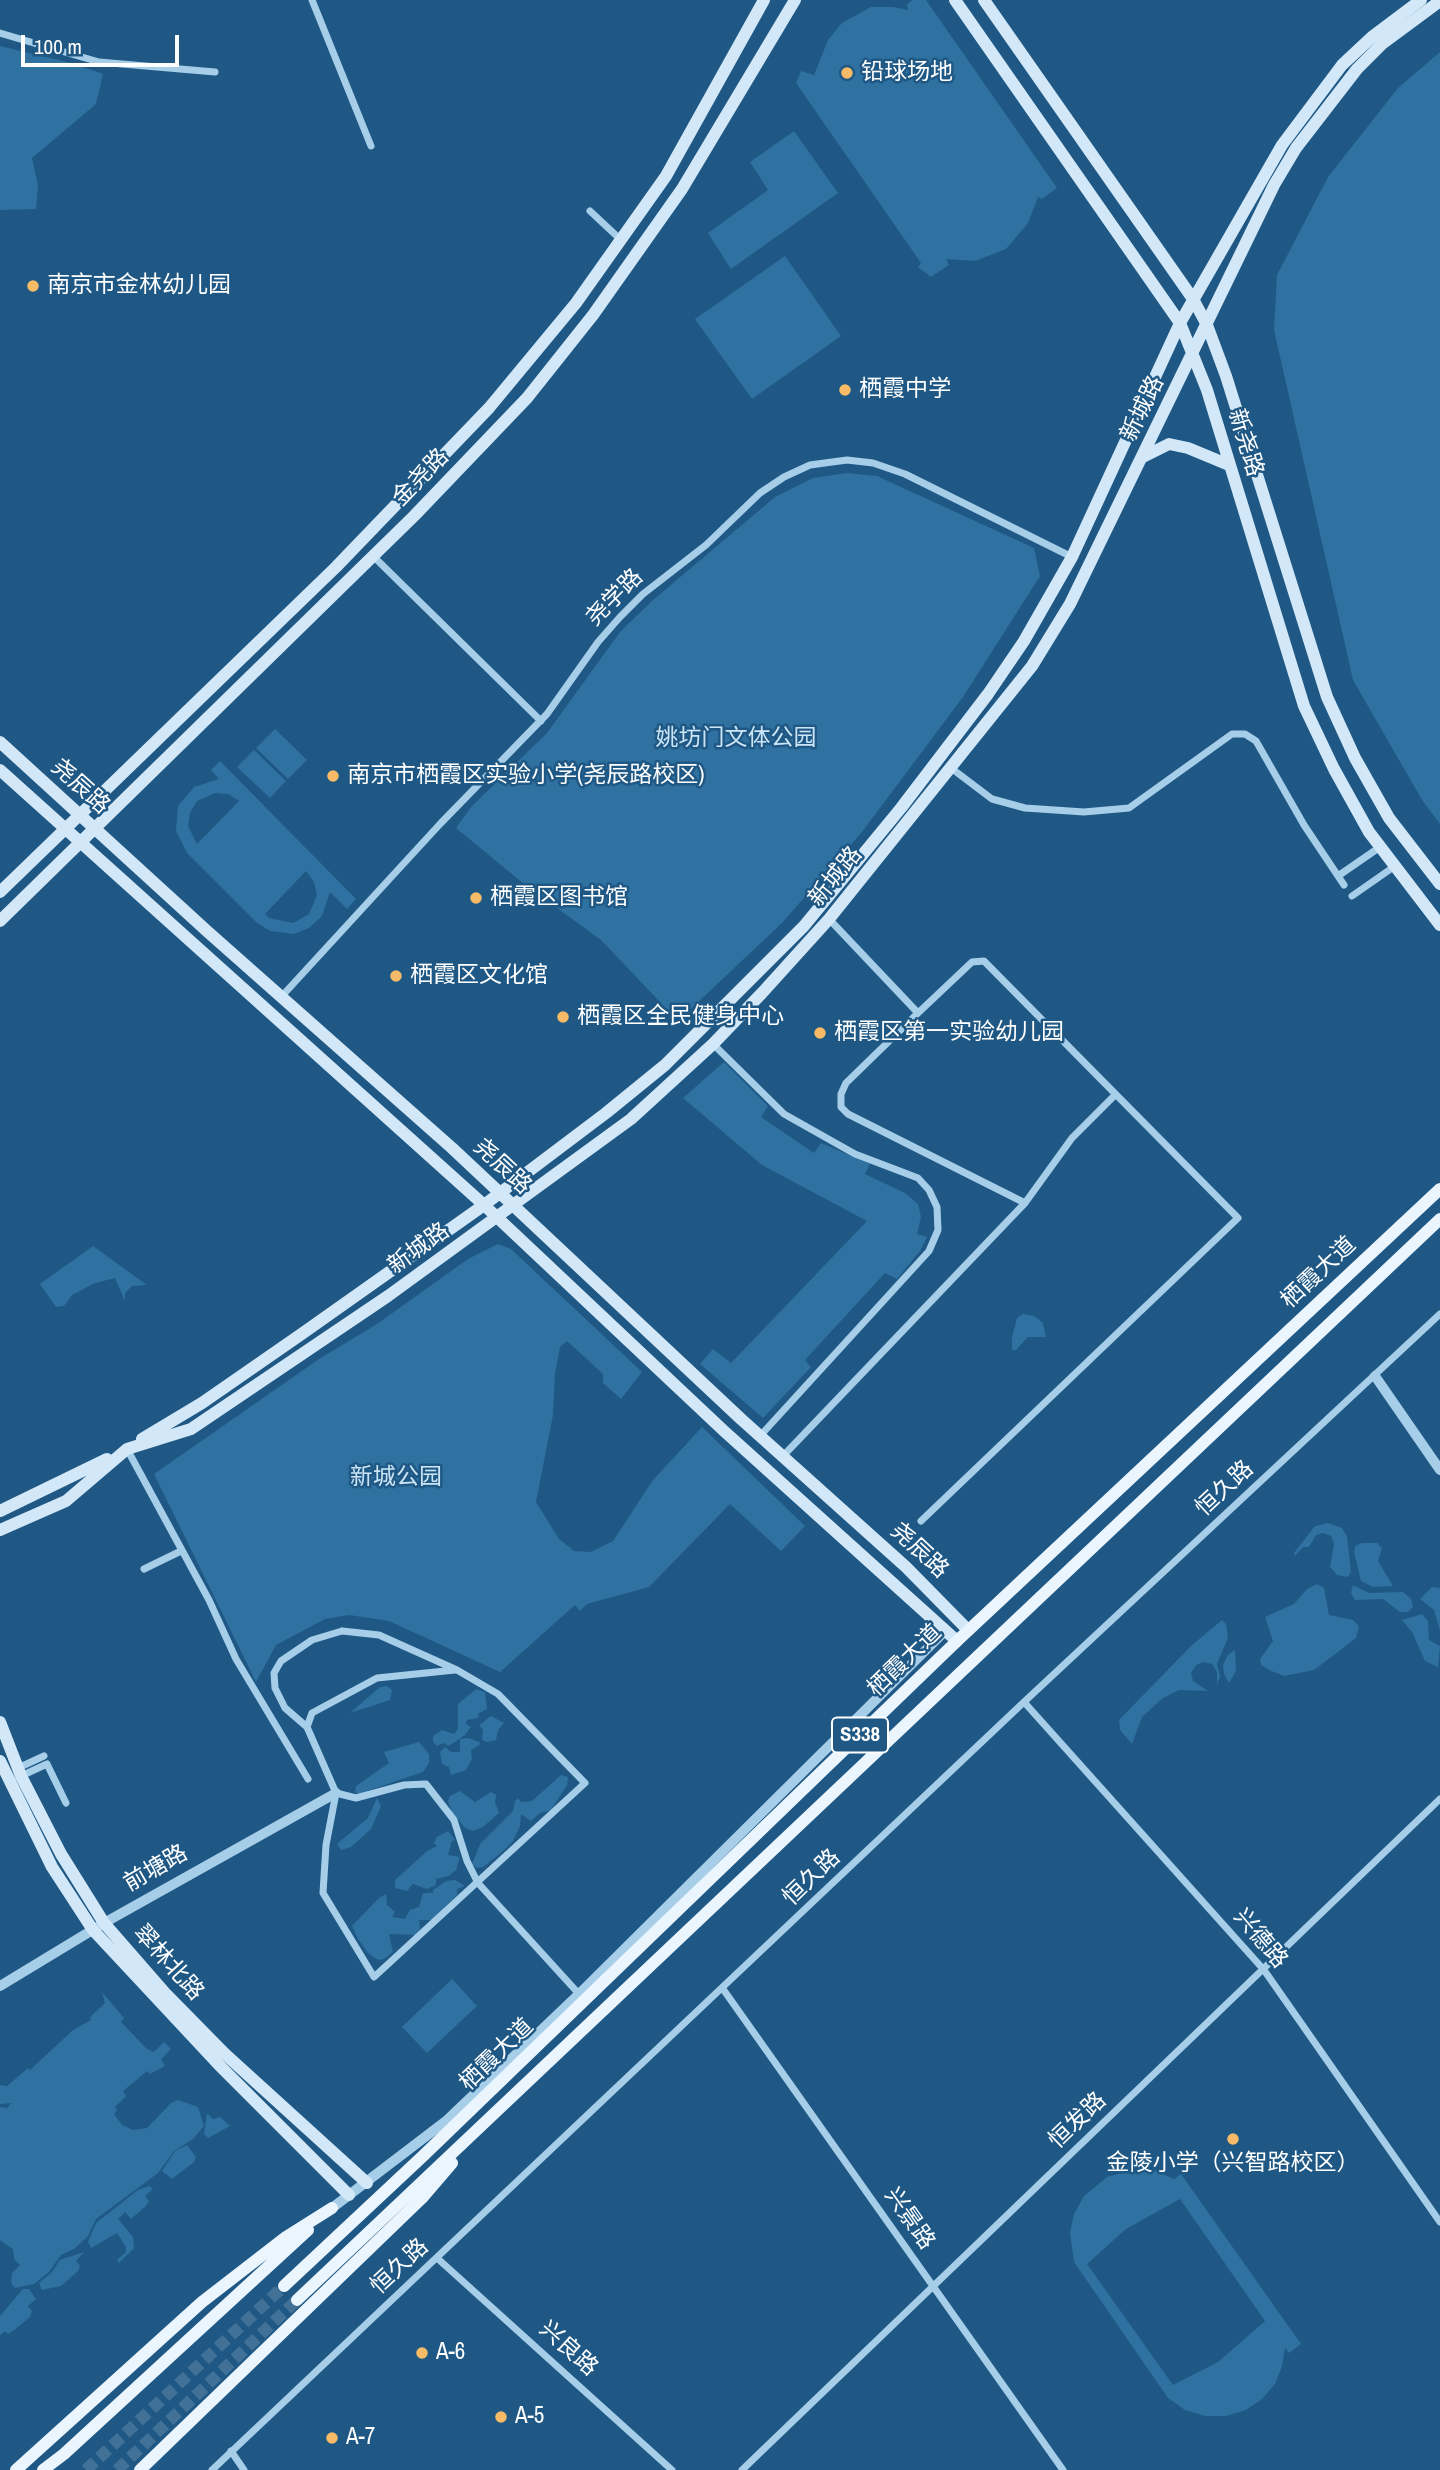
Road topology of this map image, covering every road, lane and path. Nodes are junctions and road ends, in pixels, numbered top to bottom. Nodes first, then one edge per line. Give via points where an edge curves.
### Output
1 (312, 0) edge
2 (764, 0) edge
3 (795, 0) edge
4 (955, 0) edge
5 (984, 0) edge
6 (1421, 0) edge
7 (1440, 1) edge
8 (0, 33) edge
9 (215, 72) dead end
10 (371, 146) dead end
11 (590, 211) dead end
12 (621, 240) junction
13 (1193, 299) junction
14 (1180, 323) junction
15 (1207, 325) junction
16 (1194, 352) junction
17 (1143, 457) junction
18 (1229, 465) junction
19 (373, 556) junction
20 (1072, 557) junction
21 (541, 721) junction
22 (0, 742) edge
23 (951, 768) junction
24 (0, 770) edge
25 (80, 816) junction
26 (96, 829) junction
27 (67, 830) junction
28 (81, 843) junction
29 (1380, 847) junction
30 (1395, 866) junction
31 (1338, 876) junction
32 (1440, 884) edge
33 (1344, 886) dead end
34 (0, 892) edge
35 (1352, 896) dead end
36 (829, 919) junction
37 (0, 921) edge
38 (1440, 925) edge
39 (282, 996) junction
40 (918, 1013) junction
41 (713, 1044) junction
42 (1115, 1095) junction
43 (1440, 1189) edge
44 (499, 1194) junction
45 (1025, 1203) junction
46 (484, 1205) junction
47 (513, 1206) junction
48 (498, 1218) junction
49 (1440, 1219) edge
50 (1440, 1314) edge
51 (1375, 1376) junction
52 (760, 1436) junction
53 (127, 1449) junction
54 (783, 1457) junction
55 (1440, 1470) edge
56 (0, 1511) edge
57 (921, 1521) dead end
58 (0, 1531) edge
59 (181, 1551) junction
60 (144, 1569) dead end
61 (968, 1630) junction
62 (945, 1631) junction
63 (957, 1641) junction
64 (457, 1670) junction
65 (1024, 1702) junction
66 (0, 1722) edge
67 (307, 1727) junction
68 (44, 1756) dead end
69 (0, 1761) edge
70 (19, 1772) junction
71 (308, 1779) dead end
72 (336, 1793) junction
73 (1440, 1799) edge
74 (66, 1803) dead end
75 (478, 1882) junction
76 (98, 1926) junction
77 (1264, 1970) junction
78 (0, 1986) edge
79 (723, 1989) junction
80 (579, 1994) junction
81 (495, 2112) junction
82 (367, 2183) junction
83 (349, 2195) junction
84 (332, 2208) junction
85 (1440, 2222) edge
86 (437, 2258) junction
87 (284, 2286) tunnel mouth
88 (934, 2288) junction
89 (297, 2300) tunnel mouth
90 (231, 2451) junction
91 (64, 2454) junction
92 (16, 2470) edge
93 (43, 2470) edge
94 (48, 2470) edge
95 (140, 2470) edge
96 (212, 2470) edge
97 (244, 2470) edge
98 (672, 2470) edge
99 (742, 2470) edge
100 (1063, 2470) edge

1 - 10 street
2 - 12 main road, 金尧路 via 666,176
3 - 19 main road, 金尧路 via 682,188 593,315 527,398
4 - 14 main road, 新尧路
5 - 13 main road, 新尧路
6 - 13 main road, 新城路 via 1358,49 1317,95 1282,145
7 - 15 main road, 新城路 via 1382,44 1323,109 1274,185
8 - 9 street via 99,62
11 - 12 street
12 - 25 main road, 金尧路 via 576,303 479,419 336,567
13 - 14 main road, 新城路
13 - 15 main road, 新尧路
14 - 16 main road, 新尧路
14 - 20 main road, 新城路
15 - 16 main road, 新城路
15 - 32 main road, 新尧路 via 1327,697 1389,818
16 - 17 main road, 新城路
16 - 18 main road, 新尧路
17 - 18 main road via 1169,444
17 - 23 main road, 新城路 via 1070,604 1032,666
18 - 29 main road, 新尧路 via 1304,706
19 - 21 street
19 - 26 main road, 金尧路
20 - 21 street, 尧学路 via 905,474 847,460 810,465 760,493 706,545 643,594 598,642
20 - 44 main road, 新城路 via 988,694 804,926 665,1065
21 - 39 street, 尧学路
22 - 25 main road, 尧辰路
23 - 31 street via 992,799 1025,808 1129,808 1232,734 1245,734 1256,741
23 - 36 main road, 新城路
24 - 27 main road, 尧辰路
25 - 26 main road, 尧辰路
25 - 27 main road, 金尧路
26 - 28 main road, 金尧路
26 - 39 main road, 尧辰路
27 - 28 main road, 尧辰路
27 - 34 main road, 金尧路
28 - 37 main road, 金尧路
28 - 46 main road, 尧辰路
29 - 30 main road, 新尧路
29 - 31 street
30 - 35 street
30 - 38 main road, 新尧路
31 - 33 street
36 - 40 street
36 - 41 main road, 新城路
39 - 44 main road, 尧辰路
40 - 42 street via 972,962 984,961
40 - 45 street via 846,1083 841,1107
41 - 47 main road, 新城路 via 631,1118
41 - 52 street via 784,1114 855,1154 918,1178 937,1207 938,1230 929,1251
42 - 45 street via 1072,1138
42 - 57 street via 1238,1218
43 - 61 main road, 栖霞大道 / S338
44 - 46 main road, 新城路
44 - 47 main road, 尧辰路
45 - 54 street
46 - 48 main road, 尧辰路
46 - 56 main road, 新城路 via 202,1403 91,1468
47 - 48 main road, 新城路
47 - 52 main road, 尧辰路
48 - 53 main road, 新城路 via 191,1429
48 - 62 main road, 尧辰路
49 - 81 main road, 栖霞大道 / S338
50 - 51 street, 恒久路
51 - 55 street
51 - 65 street, 恒久路
52 - 54 main road, 尧辰路
53 - 58 main road, 新城路 via 66,1501
53 - 59 street
54 - 61 main road, 尧辰路 via 906,1567
59 - 60 street
59 - 71 street via 250,1685
61 - 63 main road, 栖霞大道 / S338
62 - 63 main road, 尧辰路
62 - 80 street
63 - 87 main road, 栖霞大道 / S338
64 - 67 street via 377,1678 312,1713
64 - 67 street via 379,1635 328,1634 281,1661 274,1673 278,1697
64 - 75 street via 498,1694 585,1783
65 - 77 street, 兴德路
65 - 79 street, 恒久路
66 - 70 main road, 翠林北路
67 - 72 street
68 - 70 street
69 - 76 main road, 翠林北路 via 52,1867
70 - 74 street via 47,1765
70 - 76 main road, 翠林北路
72 - 75 street via 356,1798 426,1784 454,1820
72 - 75 street via 323,1893 374,1977
72 - 76 street, 前塘路
73 - 77 street, 恒发路
75 - 80 street
76 - 78 street, 前塘路
76 - 82 main road, 翠林北路 via 225,2054
76 - 83 main road, 翠林北路 via 219,2065
77 - 85 street, 兴德路
77 - 88 street, 恒发路
79 - 86 street, 恒久路
79 - 88 street, 兴景路
80 - 82 street via 446,2121
81 - 89 main road, 栖霞大道 / S338
81 - 95 main road via 422,2198
82 - 83 street
83 - 84 street
84 - 91 main road
84 - 92 main road via 286,2236 202,2302
86 - 90 street, 恒久路
86 - 98 street, 兴良路
88 - 99 street, 恒发路
88 - 100 street, 兴景路
90 - 96 street, 恒久路
90 - 97 street
91 - 93 main road
91 - 94 main road

